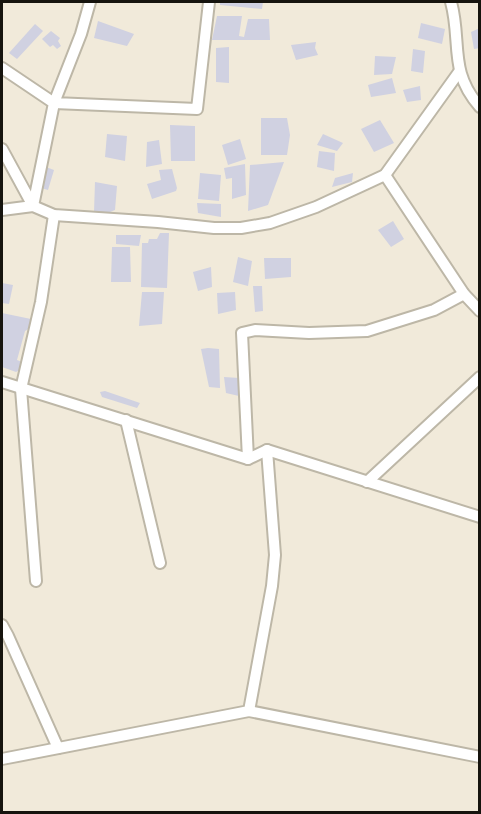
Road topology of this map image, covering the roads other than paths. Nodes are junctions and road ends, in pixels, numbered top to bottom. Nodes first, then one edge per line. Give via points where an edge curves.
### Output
1 (90, 2) edge
2 (209, 2) edge
3 (451, 2) edge
4 (2, 68) edge
5 (459, 72) junction
6 (54, 103) junction
7 (480, 107) edge
8 (2, 148) edge
9 (385, 175) junction
10 (33, 206) junction
11 (2, 210) edge
12 (54, 215) junction
13 (464, 294) junction
14 (480, 311) edge
15 (480, 378) edge
16 (2, 381) edge
17 (21, 389) junction
18 (126, 420) junction
19 (267, 450) junction
20 (248, 459) junction
21 (367, 482) junction
22 (480, 517) edge
23 (160, 563) dead end
24 (36, 581) dead end
25 (2, 625) edge
26 (249, 711) junction
27 (58, 748) junction
28 (480, 757) edge
29 (2, 759) edge

1 - 6 street
2 - 6 street via 197,109
3 - 5 street
4 - 6 street
5 - 7 street
5 - 9 street
6 - 10 street
8 - 10 street
9 - 12 street via 294,216 242,228
9 - 13 street
10 - 11 street
10 - 12 street
12 - 17 street via 41,302
13 - 14 street
13 - 20 street via 434,310 367,331 242,333
15 - 21 street
16 - 17 street
17 - 18 street
17 - 24 street
18 - 20 street
18 - 23 street
19 - 20 street
19 - 21 street
19 - 26 street via 275,555
21 - 22 street
25 - 27 street
26 - 27 street
26 - 28 street
27 - 29 street

